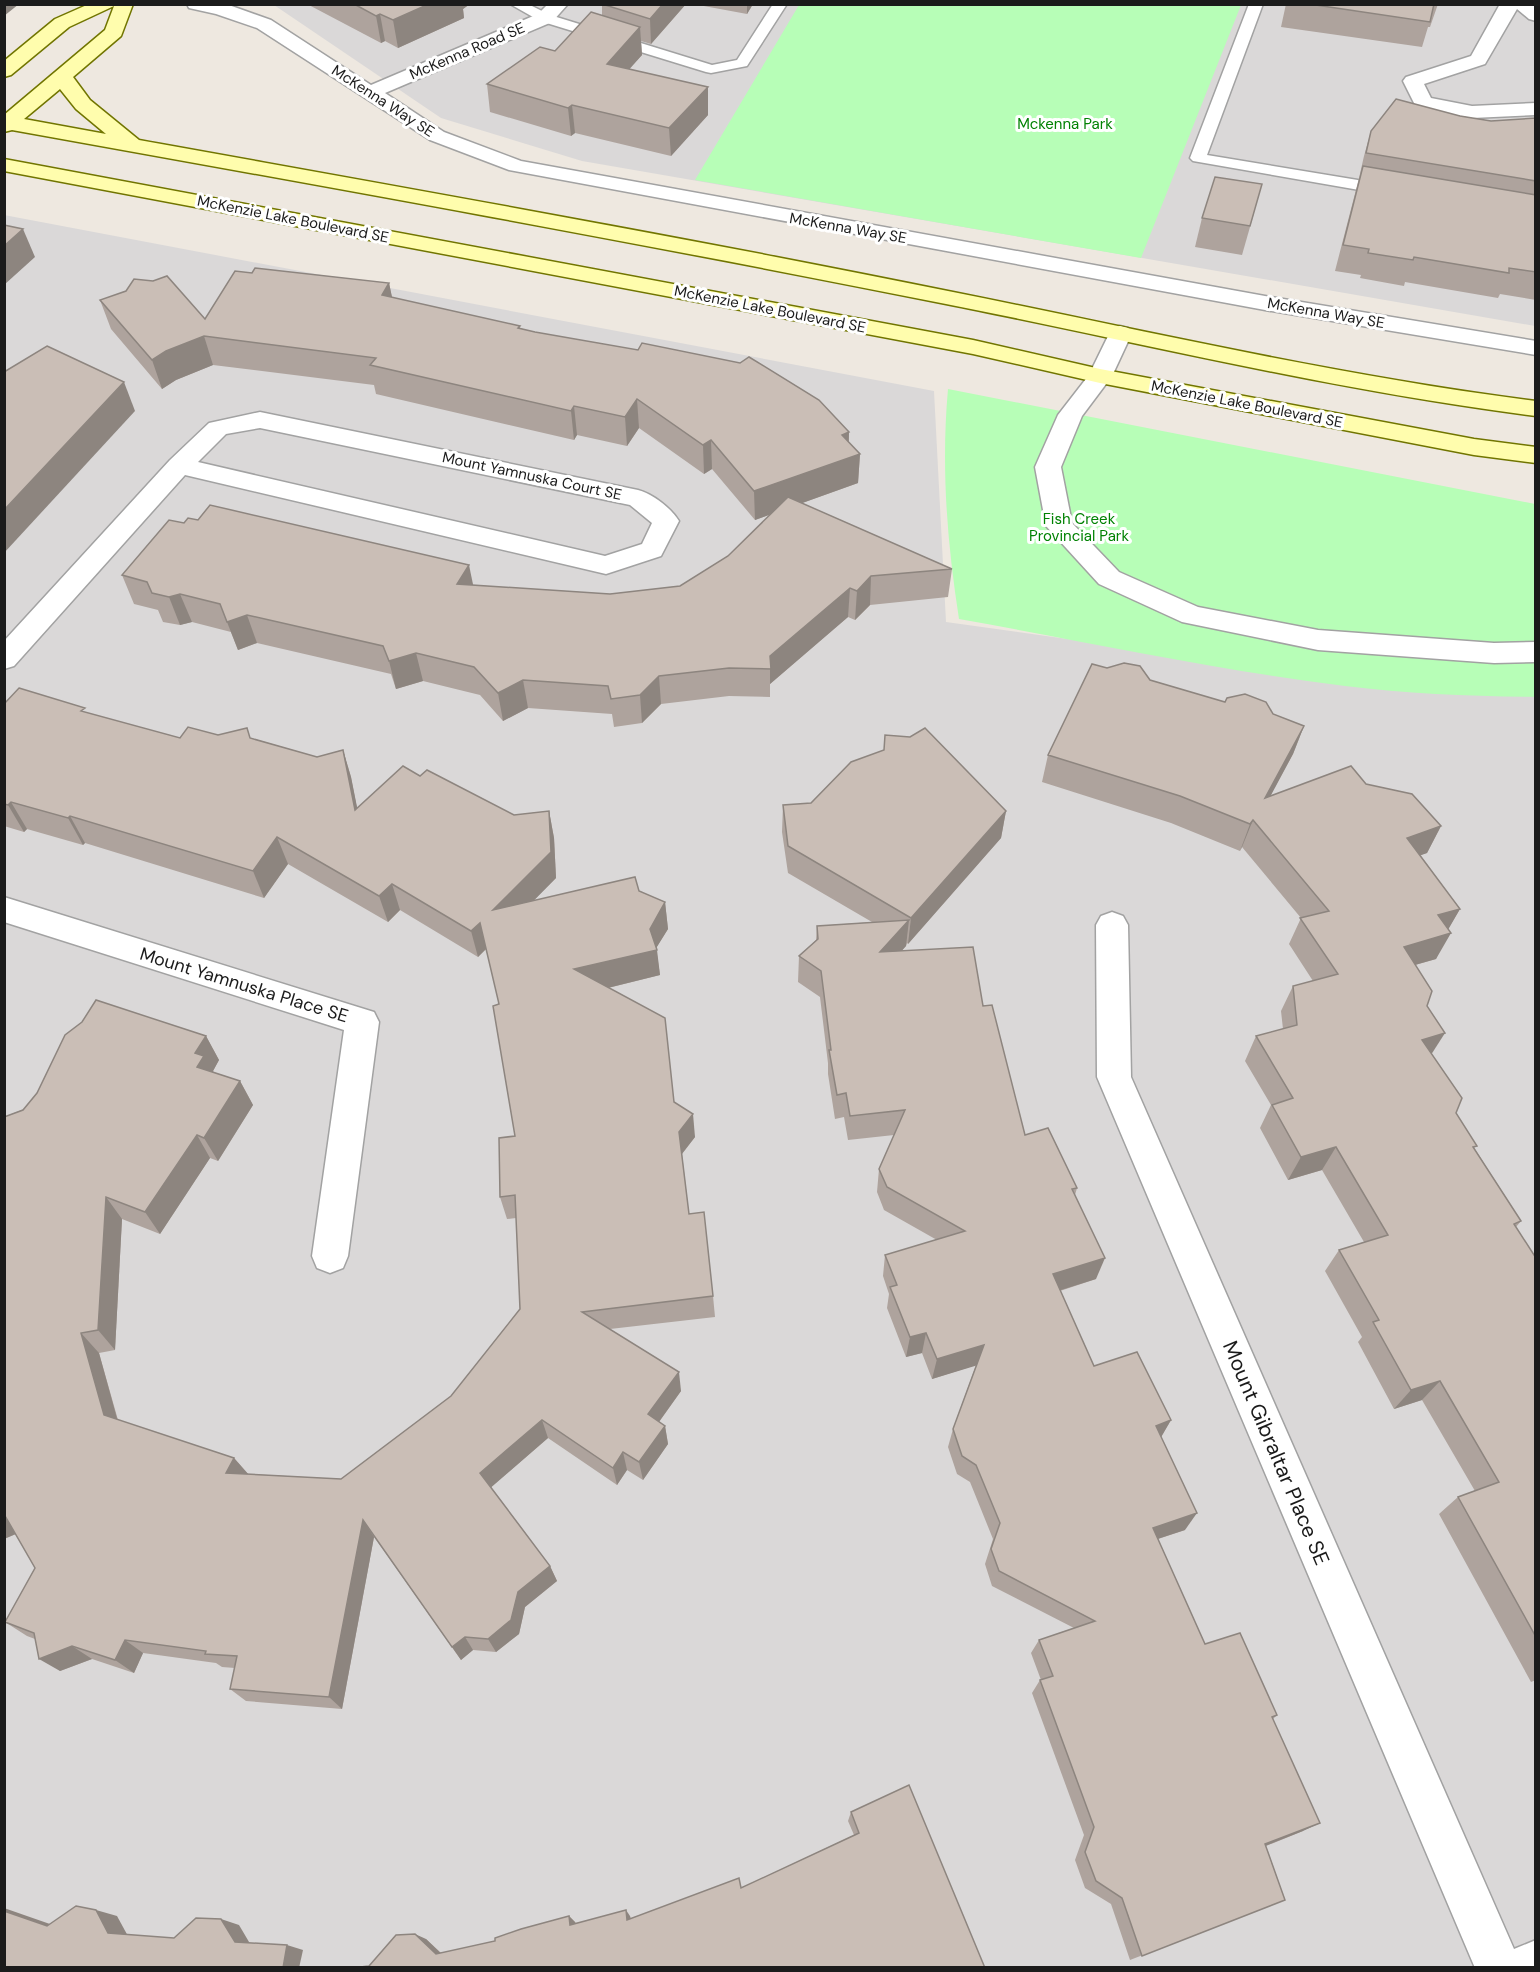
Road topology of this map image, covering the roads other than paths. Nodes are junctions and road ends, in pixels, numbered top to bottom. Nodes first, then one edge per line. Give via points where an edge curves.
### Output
1 (106, 4) edge
2 (124, 4) edge
3 (196, 4) edge
4 (516, 4) edge
5 (780, 4) edge
6 (1256, 4) edge
7 (1510, 4) edge
8 (1522, 4) edge
9 (552, 11) edge
10 (1536, 15) edge
11 (7, 67) edge
12 (62, 76) junction
13 (371, 92) junction
14 (1536, 109) edge
15 (6, 123) edge
16 (136, 146) junction
17 (4, 165) edge
18 (1408, 194) edge
19 (1120, 333) junction
20 (1536, 348) edge
21 (1100, 376) junction
22 (1536, 410) edge
23 (1536, 455) edge
24 (179, 466) junction
25 (1536, 652) edge
26 (4, 659) edge
27 (4, 909) edge
28 (1112, 926) dead end
29 (330, 1256) dead end
30 (1536, 1963) edge
31 (1499, 1968) edge
32 (1525, 1968) edge

1 - 11 main road via 62,23
2 - 12 main road via 114,32
3 - 13 street, McKenna Way SE via 264,24
4 - 9 lane
5 - 9 lane via 742,63 711,69
6 - 18 lane via 1198,158
7 - 14 street via 1478,60 1413,81 1423,103 1472,112
8 - 10 street
9 - 13 street, McKenna Road SE
12 - 15 main road
12 - 16 main road via 93,116
13 - 20 street, McKenna Way SE via 437,136 516,166 1264,303
15 - 16 main road
16 - 19 main road
17 - 21 main road, McKenzie Lake Boulevard SE via 961,345
19 - 21 street
19 - 22 main road via 1463,401
21 - 23 main road, McKenzie Lake Boulevard SE via 1474,447
21 - 25 street via 1070,415 1048,467 1059,526 1108,578 1192,615 1317,640 1494,653
24 - 24 street, Mount Yamnuska Court SE via 606,565 652,550 666,521 638,498 260,420 218,428
24 - 26 street, Mount Yamnuska Court SE
27 - 29 street, Mount Yamnuska Place SE via 362,1022
28 - 31 street, Mount Gibraltar Place SE via 1114,1077
30 - 32 street

